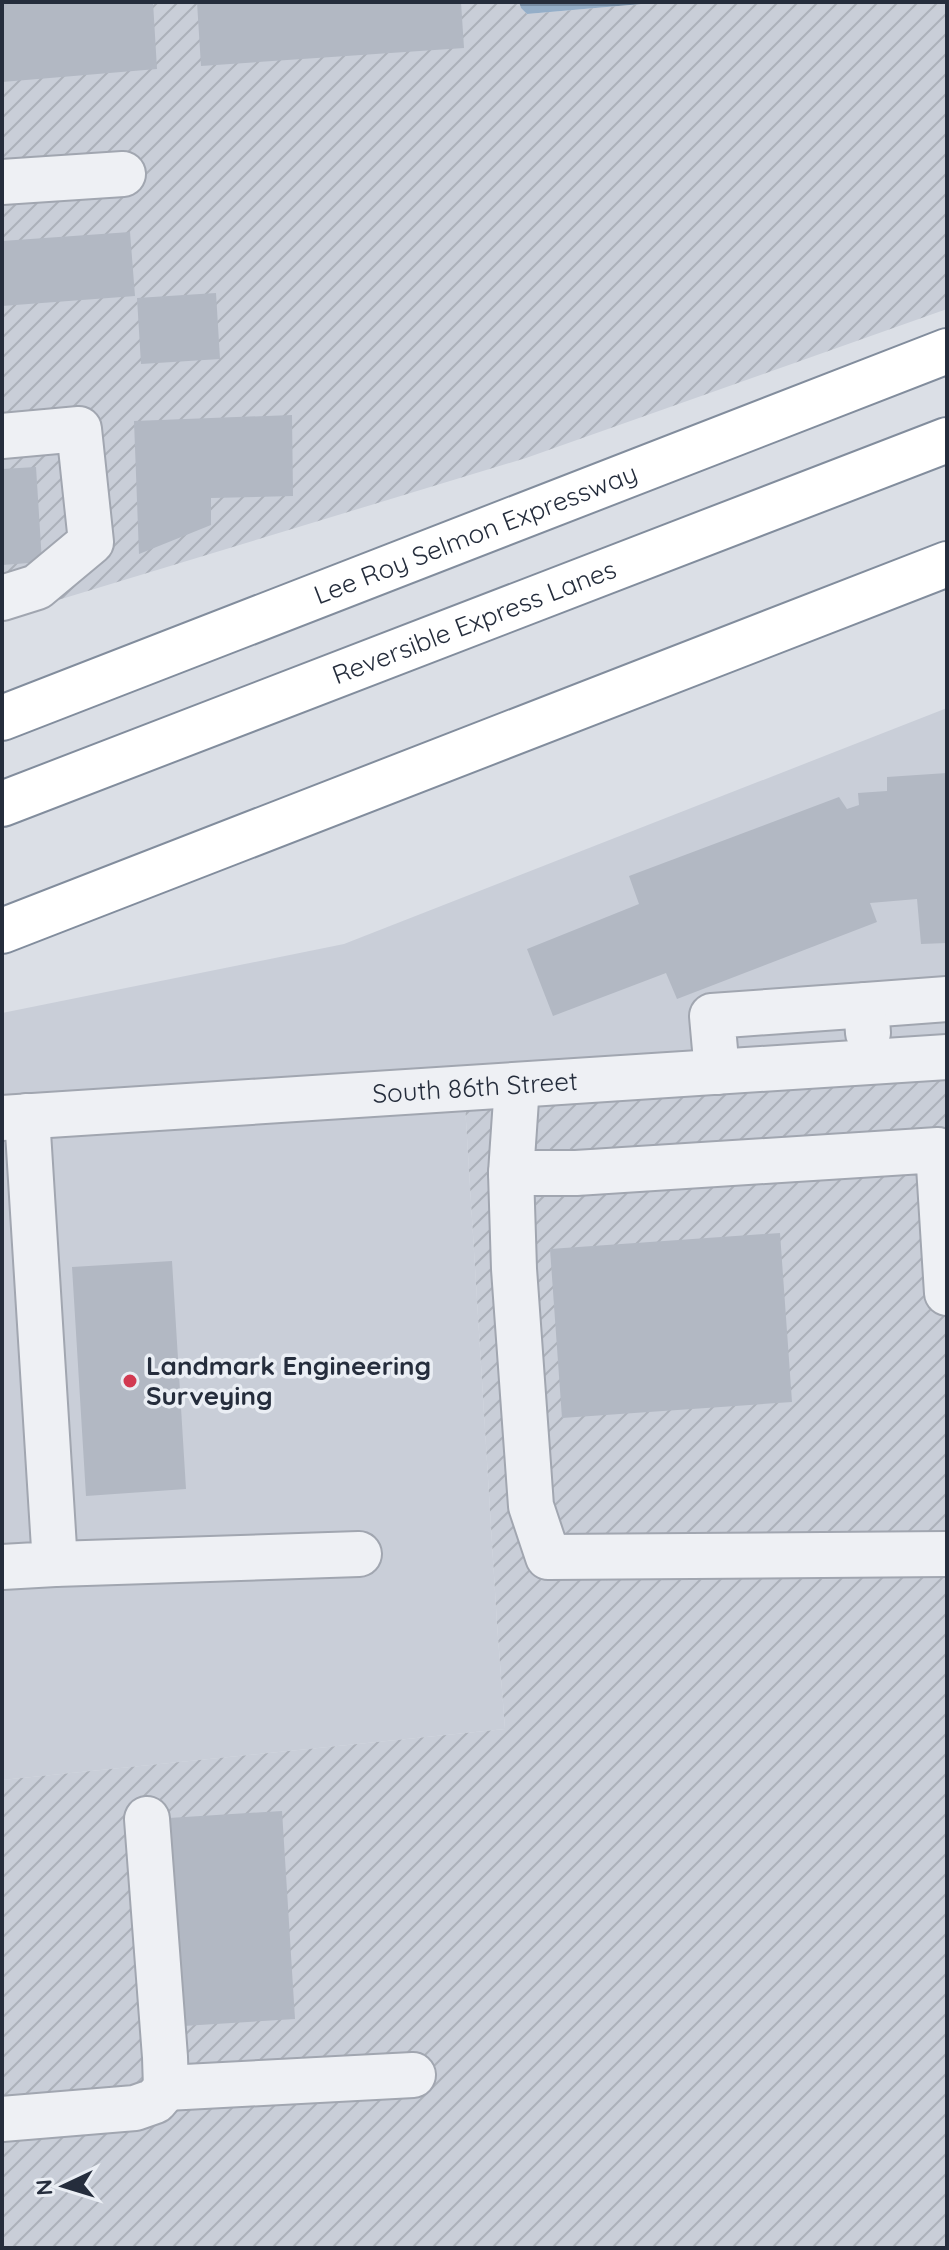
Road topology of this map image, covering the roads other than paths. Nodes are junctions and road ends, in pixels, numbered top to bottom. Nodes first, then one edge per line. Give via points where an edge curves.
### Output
1 (123, 174) dead end
2 (2, 182) edge
3 (947, 351) edge
4 (2, 436) edge
5 (947, 440) edge
6 (947, 564) edge
7 (2, 598) edge
8 (2, 718) edge
9 (2, 804) edge
10 (4, 930) edge
11 (947, 999) edge
12 (866, 1005) junction
13 (947, 1057) edge
14 (870, 1063) junction
15 (717, 1072) junction
16 (517, 1085) junction
17 (15, 1117) edge
18 (511, 1173) junction
19 (947, 1293) edge
20 (359, 1554) dead end
21 (947, 1554) edge
22 (55, 1564) junction
23 (2, 1567) edge
24 (147, 1819) dead end
25 (413, 2075) dead end
26 (166, 2088) junction
27 (2, 2119) edge

1 - 2 street
3 - 8 highway, Lee Roy Selmon Expressway
4 - 7 street via 79,429 91,542 37,587
5 - 9 highway, Reversible Express Lanes
6 - 10 highway
11 - 12 street
12 - 14 street
12 - 15 street via 712,1016
13 - 14 street, South 86th Street
14 - 15 street, South 86th Street
15 - 16 street, South 86th Street
16 - 17 street, South 86th Street
16 - 18 street
17 - 22 street
18 - 19 street via 938,1150
18 - 21 street via 531,1506 548,1557
20 - 22 street
22 - 23 street
24 - 26 street
25 - 26 street
26 - 27 street via 155,2101 135,2108

